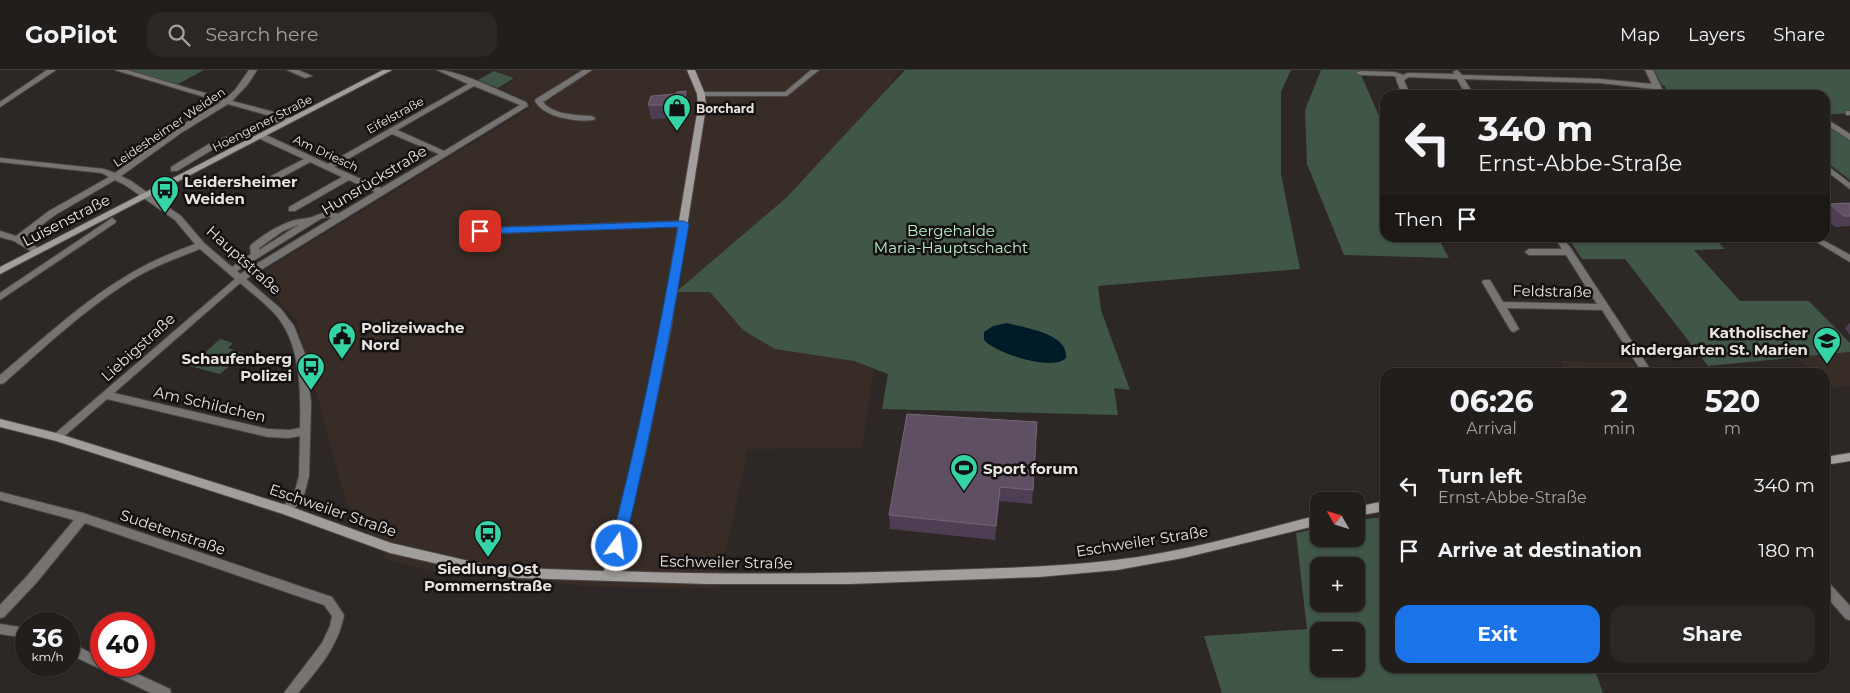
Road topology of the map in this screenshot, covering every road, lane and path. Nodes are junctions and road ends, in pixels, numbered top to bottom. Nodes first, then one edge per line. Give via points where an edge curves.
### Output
1 (52, 70) edge
2 (120, 70) edge
3 (253, 70) edge
4 (291, 70) edge
5 (388, 70) edge
6 (441, 70) edge
7 (588, 70) edge
8 (691, 70) edge
9 (815, 70) edge
10 (1649, 70) edge
11 (1360, 73) dead end
12 (1458, 73) edge
13 (308, 76) dead end
14 (1402, 77) junction
15 (474, 83) junction
16 (1658, 86) junction
17 (1404, 90) edge
18 (1467, 90) edge
19 (1659, 90) edge
20 (701, 94) junction
21 (230, 101) junction
22 (0, 105) edge
23 (282, 117) junction
24 (591, 118) dead end
25 (291, 120) junction
26 (1830, 124) edge
27 (390, 130) junction
28 (261, 136) junction
29 (1850, 138) edge
30 (444, 154) junction
31 (311, 158) junction
32 (0, 160) edge
33 (328, 166) junction
34 (174, 169) dead end
35 (1830, 170) edge
36 (349, 176) junction
37 (116, 177) junction
38 (259, 186) dead end
39 (1850, 188) edge
40 (382, 192) junction
41 (146, 195) junction
42 (292, 209) dead end
43 (339, 217) junction
44 (112, 221) dead end
45 (684, 224) junction
46 (0, 234) edge
47 (470, 235) dead end
48 (17, 239) junction
49 (1562, 242) edge
50 (1821, 242) edge
51 (201, 245) junction
52 (37, 251) junction
53 (1529, 252) dead end
54 (1569, 252) junction
55 (1850, 259) edge
56 (0, 271) edge
57 (235, 275) junction
58 (1487, 282) dead end
59 (0, 297) edge
60 (1500, 305) junction
61 (1604, 306) junction
62 (1514, 329) dead end
63 (1644, 368) edge
64 (0, 380) edge
65 (107, 395) junction
66 (0, 423) edge
67 (306, 431) junction
68 (56, 437) junction
69 (1849, 458) edge
70 (1830, 460) edge
71 (0, 496) edge
72 (1380, 507) edge
73 (286, 510) junction
74 (1365, 510) edge
75 (83, 518) junction
76 (1310, 522) edge
77 (609, 576) junction
78 (1830, 599) edge
79 (0, 613) edge
80 (1850, 615) edge
81 (0, 629) edge
82 (15, 631) edge
83 (130, 677) edge
84 (165, 693) edge
85 (290, 693) edge

1 - 22 street
2 - 21 street
3 - 21 street, Leidesheimer Weiden via 243,88
4 - 13 street
5 - 25 street, Hoengener Straße
6 - 15 street
7 - 24 street via 539,100 544,108 564,116
8 - 20 street
9 - 20 street via 787,94
10 - 16 street
11 - 14 street
12 - 14 street
12 - 16 street
12 - 18 street
14 - 17 street via 1400,83
15 - 27 street, Eifelstraße
15 - 30 street, Hunsrückstraße via 524,106
16 - 19 street
20 - 45 street via 700,124
21 - 23 street
21 - 37 street, Leidesheimer Weiden via 178,131
23 - 25 street
23 - 34 street, Hoengener Straße via 212,146
25 - 28 street, Hoengener Straße
26 - 29 street
27 - 30 street
27 - 33 street, Eifelstraße
28 - 31 street, Am Driesch
28 - 41 street, Hoengener Straße
30 - 40 street, Hunsrückstraße
31 - 33 street, Am Driesch
31 - 38 street
32 - 37 street, Hauptstraße via 104,171
33 - 36 street, Am Driesch
35 - 39 street
36 - 40 street, Am Driesch
36 - 42 street
37 - 41 street, Hauptstraße
37 - 48 street, Leidesheimer Weiden via 49,214
40 - 43 street, Hunsrückstraße
41 - 51 street, Hauptstraße via 178,218
41 - 52 street, Luisenstraße
43 - 57 street, Hunsrückstraße
43 - 57 street via 325,214 312,220 256,255
44 - 59 street
45 - 47 street via 480,231
45 - 77 street via 640,455
46 - 48 street
48 - 52 street
49 - 54 street, Feldstraße
50 - 55 street
51 - 57 street, Hauptstraße
51 - 64 street via 160,261 127,279
52 - 56 street, Luisenstraße
53 - 54 street
54 - 61 street, Feldstraße
57 - 65 street, Liebigstraße
57 - 67 street, Hauptstraße via 264,297 289,326 301,357 306,392
58 - 60 street, Feldstraße
60 - 61 street, Feldstraße
60 - 62 street, Feldstraße
61 - 63 street, Feldstraße
65 - 67 street, Am Schildchen via 268,433
65 - 68 street, Liebigstraße
66 - 68 street, Eschweiler Straße
67 - 73 street, Hauptstraße via 302,487
68 - 73 street, Eschweiler Straße
69 - 70 street
71 - 75 street, Sudetenstraße
72 - 74 street
73 - 77 street, Eschweiler Straße via 390,548 482,569
75 - 79 street via 24,591
75 - 85 street, Sudetenstraße via 317,596 333,606 338,615 331,641
76 - 77 street, Eschweiler Straße via 1183,554 1082,568 975,576 850,579
78 - 80 street
81 - 82 street
83 - 84 street

